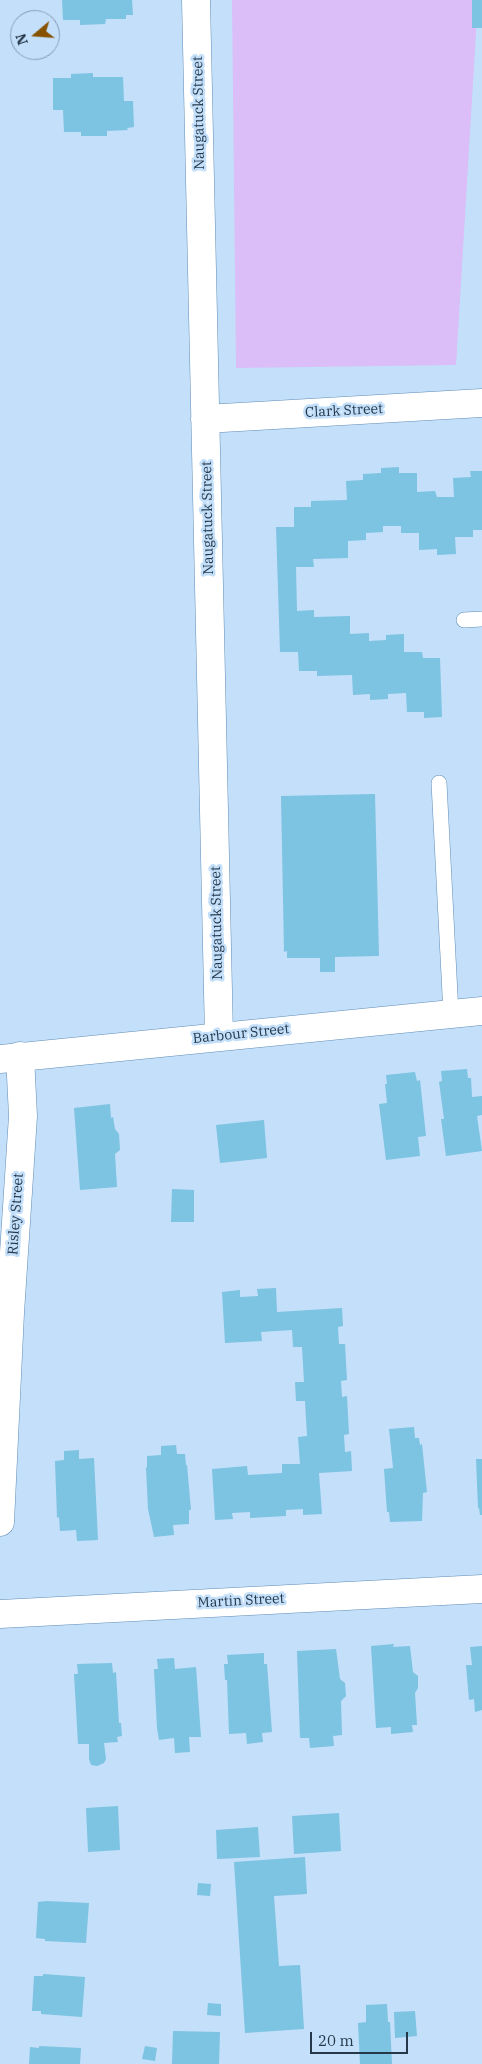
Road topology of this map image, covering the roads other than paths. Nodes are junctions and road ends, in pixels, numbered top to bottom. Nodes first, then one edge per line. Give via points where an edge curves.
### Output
1 (196, 0) edge
2 (482, 403) edge
3 (205, 419) junction
4 (464, 620) dead end
5 (482, 620) edge
6 (439, 783) dead end
7 (482, 1010) edge
8 (451, 1014) junction
9 (219, 1036) junction
10 (10, 1057) edge
11 (0, 1522) edge
12 (482, 1589) edge
13 (0, 1614) edge

1 - 3 street, Naugatuck Street
2 - 3 street, Clark Street
3 - 9 street, Naugatuck Street
4 - 5 lane
6 - 8 lane
7 - 8 street, Barbour Street
8 - 9 street, Barbour Street
9 - 10 street, Barbour Street
10 - 11 street, Risley Street via 23,1116
12 - 13 street, Martin Street

